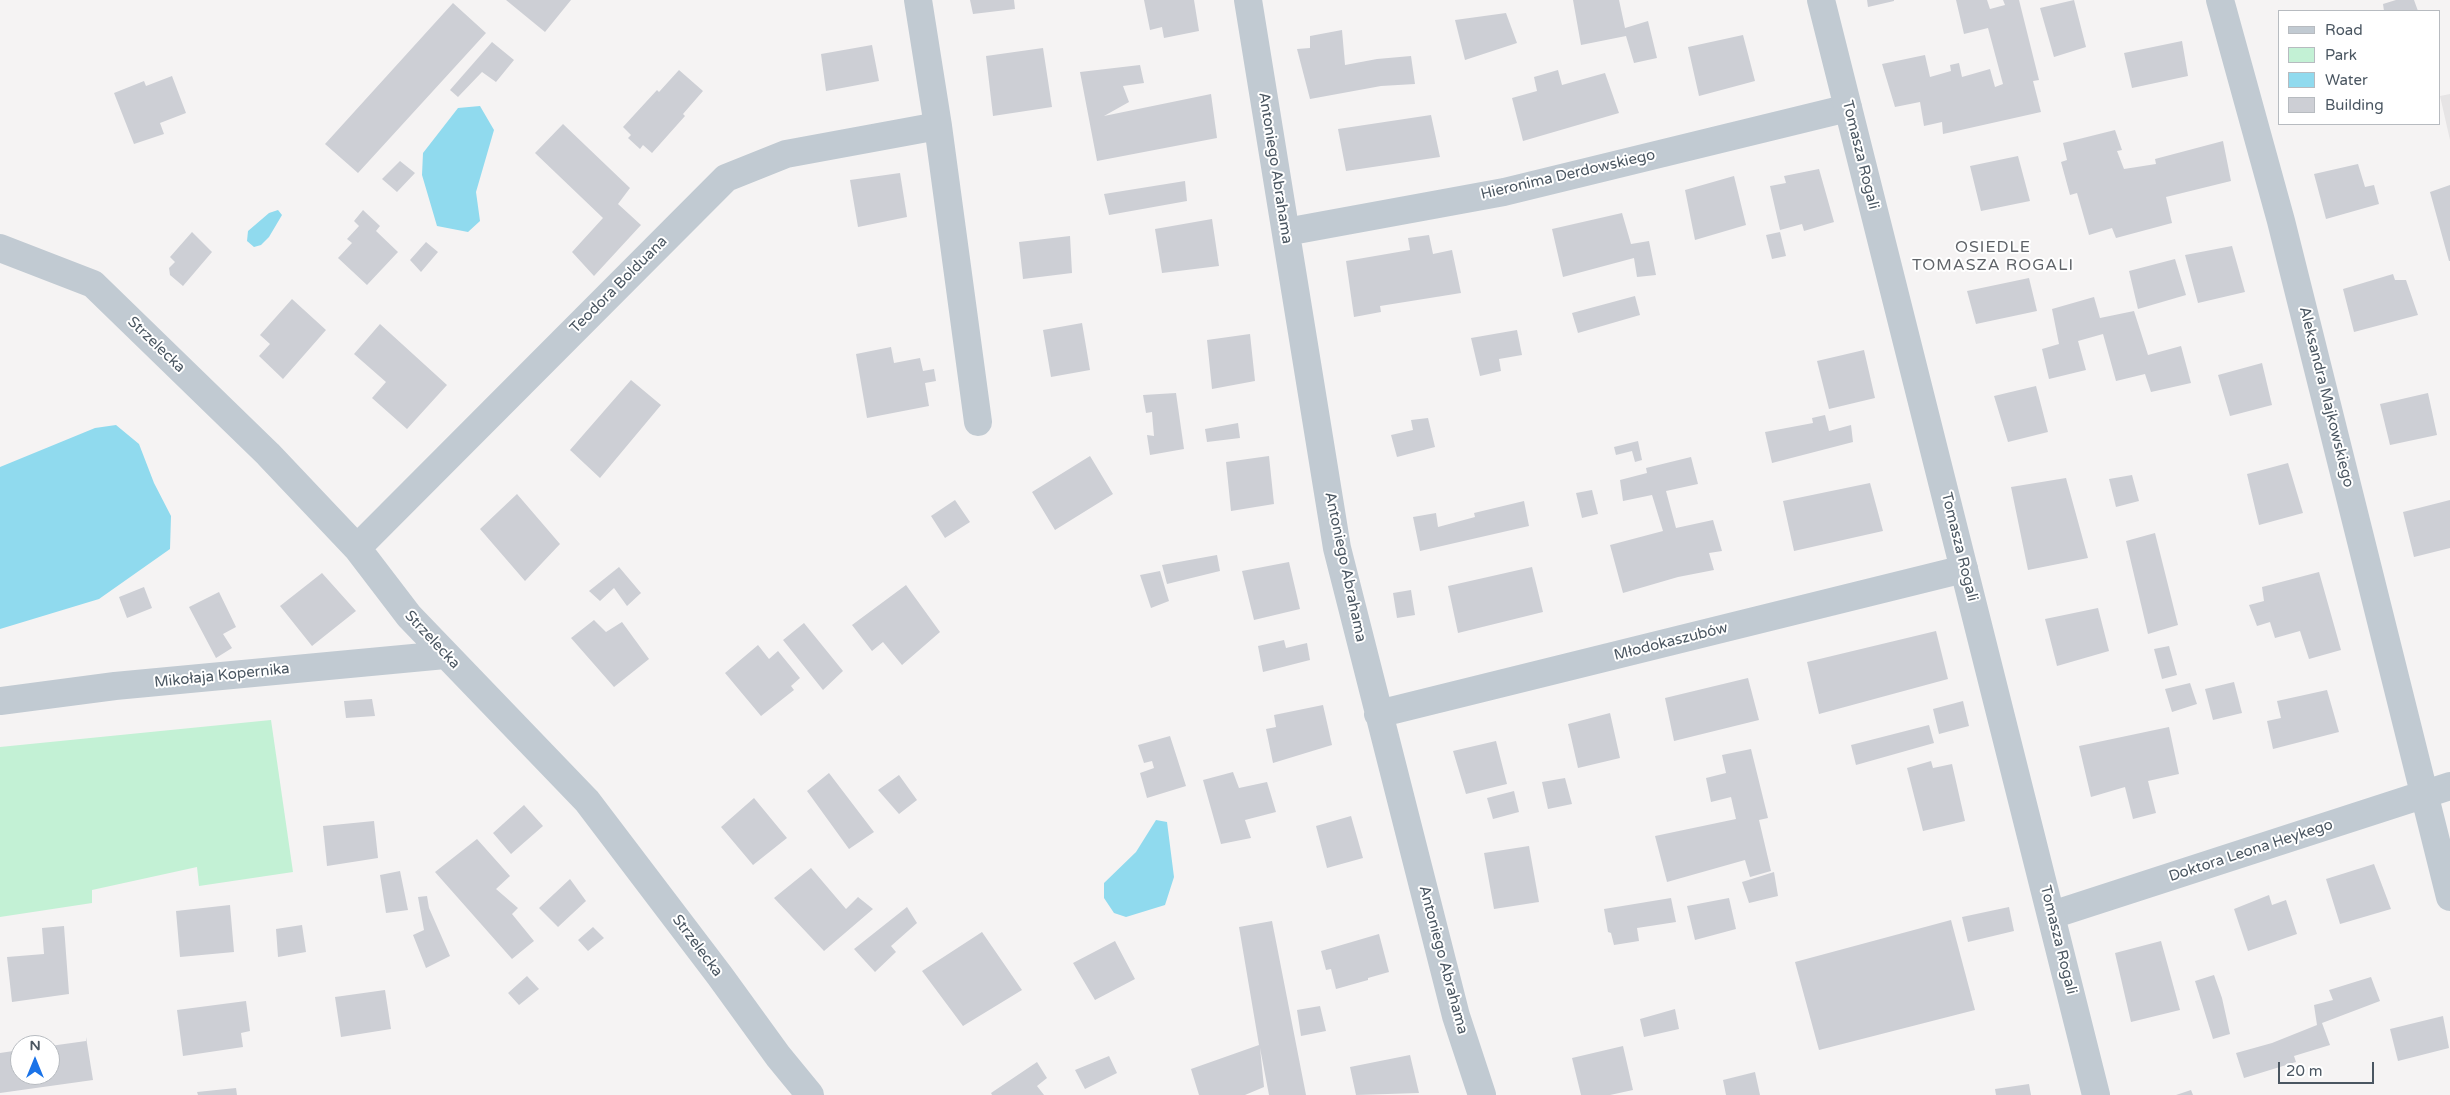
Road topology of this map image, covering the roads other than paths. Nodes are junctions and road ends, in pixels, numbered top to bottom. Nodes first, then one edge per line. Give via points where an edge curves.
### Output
1 (918, 0) edge
2 (1248, 0) edge
3 (1821, 0) edge
4 (2220, 0) edge
5 (1848, 108) junction
6 (938, 126) junction
7 (1286, 232) junction
8 (0, 248) edge
9 (978, 422) dead end
10 (357, 548) junction
11 (1964, 569) junction
12 (445, 655) junction
13 (0, 701) edge
14 (1378, 714) junction
15 (2438, 791) edge
16 (2450, 897) edge
17 (2052, 915) junction
18 (810, 1095) edge
19 (1482, 1095) edge
20 (2096, 1095) edge

1 - 6 street
2 - 7 street, Antoniego Abrahama
3 - 5 street, Tomasza Rogali
4 - 15 street, Aleksandra Majkowskiego
5 - 7 street, Hieronima Derdowskiego via 1504,192
5 - 11 street, Tomasza Rogali
6 - 9 street
6 - 10 street, Teodora Bolduana via 786,154 726,178
7 - 14 street, Antoniego Abrahama via 1337,548
8 - 10 street, Strzelecka via 93,284 268,454
10 - 12 street, Strzelecka via 409,616
11 - 14 street, Młodokaszubów
11 - 17 street, Tomasza Rogali
12 - 13 street, Mikołaja Kopernika via 115,686
12 - 18 street, Strzelecka via 587,801
14 - 19 street, Antoniego Abrahama via 1456,1016
15 - 16 street, Aleksandra Majkowskiego
15 - 17 street, Doktora Leona Heykego
17 - 20 street, Tomasza Rogali

